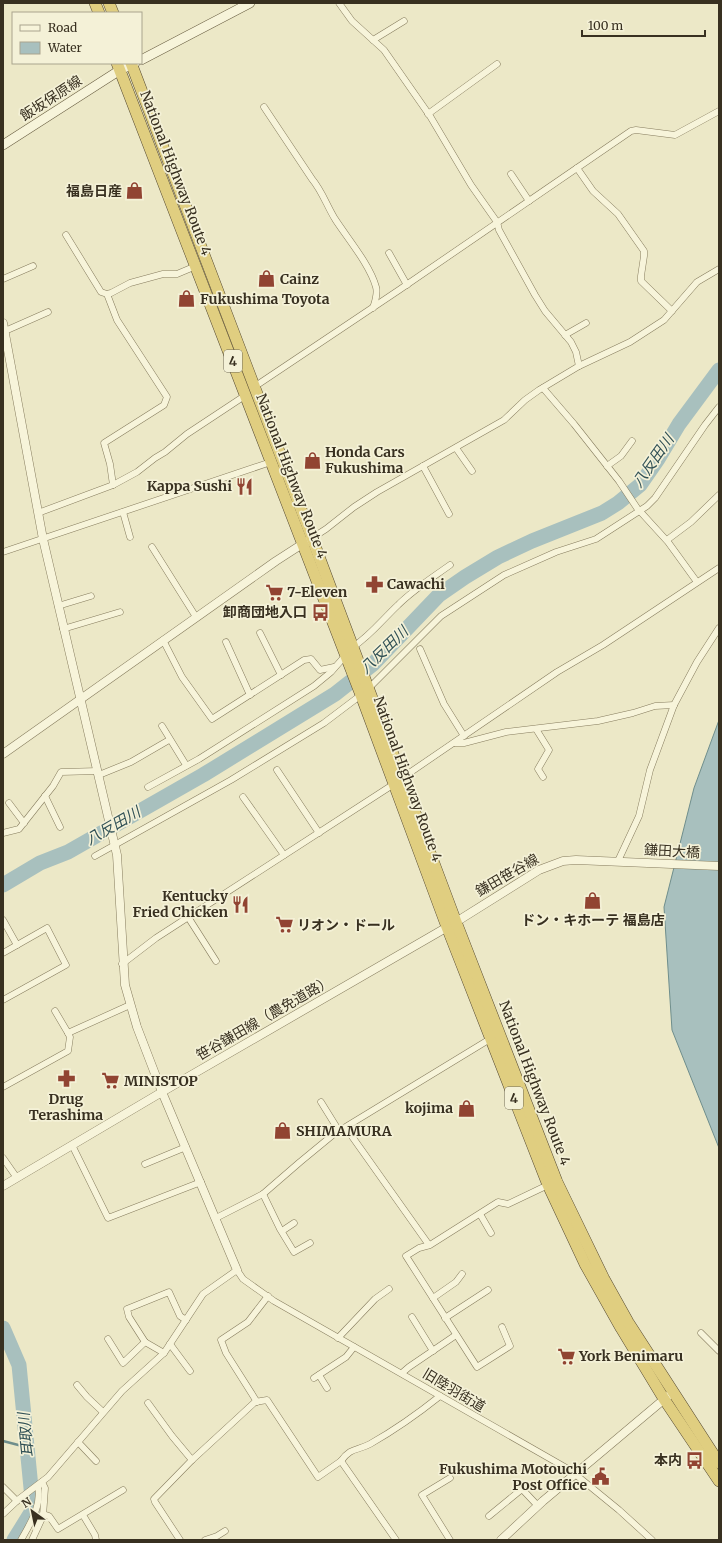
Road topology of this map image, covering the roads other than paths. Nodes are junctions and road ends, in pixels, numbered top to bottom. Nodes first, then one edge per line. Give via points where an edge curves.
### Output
1 (250, 3) edge
2 (339, 3) edge
3 (404, 21) dead end
4 (373, 40) junction
5 (142, 59) edge
6 (131, 64) edge
7 (135, 64) edge
8 (497, 64) dead end
9 (119, 67) edge
10 (264, 107) dead end
11 (719, 111) edge
12 (428, 114) junction
13 (3, 145) edge
14 (577, 168) junction
15 (511, 174) dead end
16 (529, 200) junction
17 (496, 222) junction
18 (66, 235) dead end
19 (389, 253) dead end
20 (33, 266) dead end
21 (196, 266) junction
22 (719, 269) edge
23 (3, 279) edge
24 (407, 285) junction
25 (107, 294) junction
26 (373, 308) junction
27 (672, 311) junction
28 (48, 312) dead end
29 (586, 323) dead end
30 (4, 327) edge
31 (566, 335) junction
32 (5, 354) edge
33 (579, 366) junction
34 (254, 387) junction
35 (543, 388) junction
36 (246, 395) junction
37 (719, 407) edge
38 (632, 441) dead end
39 (456, 448) junction
40 (271, 462) junction
41 (423, 466) junction
42 (607, 466) junction
43 (472, 471) dead end
44 (113, 485) junction
45 (719, 495) edge
46 (639, 509) junction
47 (123, 512) junction
48 (38, 513) junction
49 (449, 514) dead end
50 (130, 537) dead end
51 (312, 538) junction
52 (43, 539) junction
53 (667, 540) junction
54 (302, 544) junction
55 (152, 547) dead end
56 (3, 552) edge
57 (450, 565) dead end
58 (719, 568) edge
59 (697, 582) junction
60 (92, 596) dead end
61 (58, 606) junction
62 (120, 612) dead end
63 (196, 617) junction
64 (719, 628) edge
65 (64, 629) junction
66 (260, 633) dead end
67 (163, 640) junction
68 (226, 642) dead end
69 (420, 649) dead end
70 (350, 654) junction
71 (334, 667) junction
72 (281, 675) junction
73 (364, 689) junction
74 (250, 695) junction
75 (81, 698) junction
76 (674, 705) junction
77 (162, 726) dead end
78 (536, 729) junction
79 (464, 736) junction
80 (169, 740) junction
81 (454, 743) junction
82 (3, 754) edge
83 (186, 765) junction
84 (278, 770) dead end
85 (98, 773) junction
86 (543, 777) dead end
87 (398, 781) junction
88 (148, 787) dead end
89 (45, 796) junction
90 (243, 796) dead end
91 (9, 803) dead end
92 (24, 823) junction
93 (60, 827) dead end
94 (3, 833) edge
95 (319, 833) junction
96 (114, 844) junction
97 (284, 855) junction
98 (95, 856) dead end
99 (621, 861) junction
100 (719, 866) edge
101 (188, 917) junction
102 (3, 920) edge
103 (451, 924) junction
104 (17, 945) junction
105 (3, 953) edge
106 (216, 961) dead end
107 (122, 964) junction
108 (3, 1000) edge
109 (130, 1005) junction
110 (55, 1011) dead end
111 (68, 1033) junction
112 (490, 1039) junction
113 (3, 1087) edge
114 (162, 1092) junction
115 (321, 1102) dead end
116 (346, 1128) junction
117 (339, 1131) junction
118 (72, 1145) junction
119 (186, 1147) junction
120 (3, 1158) edge
121 (145, 1164) dead end
122 (16, 1178) junction
123 (201, 1182) junction
124 (548, 1185) junction
125 (3, 1186) edge
126 (263, 1194) junction
127 (480, 1214) junction
128 (216, 1218) junction
129 (294, 1224) dead end
130 (282, 1231) junction
131 (491, 1233) dead end
132 (310, 1243) dead end
133 (429, 1245) junction
134 (237, 1270) junction
135 (462, 1274) dead end
136 (389, 1289) dead end
137 (488, 1290) dead end
138 (268, 1296) junction
139 (433, 1298) junction
140 (412, 1317) dead end
141 (445, 1318) junction
142 (186, 1320) junction
143 (502, 1327) dead end
144 (701, 1333) dead end
145 (456, 1335) junction
146 (338, 1338) junction
147 (108, 1339) dead end
148 (145, 1342) junction
149 (170, 1344) junction
150 (354, 1347) junction
151 (433, 1351) junction
152 (719, 1351) edge
153 (164, 1352) junction
154 (190, 1371) dead end
155 (402, 1373) junction
156 (77, 1386) dead end
157 (327, 1388) dead end
158 (440, 1396) junction
159 (668, 1396) junction
160 (257, 1402) junction
161 (148, 1403) dead end
162 (104, 1412) junction
163 (78, 1442) junction
164 (96, 1460) dead end
165 (192, 1460) junction
166 (341, 1461) junction
167 (719, 1462) edge
168 (575, 1475) junction
169 (450, 1478) dead end
170 (719, 1481) edge
171 (39, 1485) junction
172 (3, 1487) edge
173 (123, 1490) dead end
174 (18, 1500) junction
175 (538, 1506) junction
176 (3, 1513) edge
177 (43, 1514) junction
178 (83, 1514) junction
179 (489, 1516) dead end
180 (224, 1531) dead end
181 (21, 1540) edge
182 (32, 1540) edge
183 (96, 1540) edge
184 (180, 1540) edge
185 (205, 1540) edge
186 (396, 1540) edge
187 (450, 1540) edge
188 (500, 1540) edge
189 (652, 1540) edge

1 - 5 main road, 飯坂保原線
2 - 4 street via 346,14
3 - 4 street
4 - 12 street via 384,50
6 - 9 main road, 飯坂保原線
7 - 34 highway, National Highway Route 4 / 4
8 - 12 street
9 - 13 main road, 飯坂保原線
9 - 21 highway, National Highway Route 4 / 4
10 - 26 street via 318,186 327,205 367,267 377,292
11 - 14 street via 675,135 631,131
12 - 17 street
14 - 16 street
14 - 27 street via 593,191 618,214 644,251 642,281
15 - 16 street
16 - 17 street
17 - 24 street
17 - 31 street via 535,295
18 - 25 street via 101,292
19 - 24 street
20 - 23 street
21 - 25 street via 177,274 163,274 130,283
21 - 36 highway, National Highway Route 4 / 4
22 - 27 street via 697,282
24 - 26 street
25 - 44 street via 117,320 167,397 164,405 104,443
26 - 34 street
27 - 33 street via 664,320 630,342
28 - 30 street
29 - 31 street
30 - 32 street
31 - 33 street via 576,352
32 - 48 street
33 - 35 street
34 - 51 highway, National Highway Route 4 / 4
35 - 39 street via 525,400 504,420
35 - 42 street
36 - 40 highway, National Highway Route 4 / 4
36 - 44 street via 187,434 138,472
37 - 46 street via 655,498
38 - 42 street via 620,456
39 - 41 street
39 - 43 street
40 - 47 street
40 - 54 highway, National Highway Route 4 / 4
41 - 49 street
41 - 51 street via 354,507
42 - 46 street
44 - 48 street
45 - 53 street via 691,522
46 - 53 street
46 - 73 street via 596,539 556,552 504,576 441,616
47 - 50 street
47 - 52 street
48 - 52 street
51 - 54 street
51 - 70 highway, National Highway Route 4 / 4
52 - 56 street
52 - 61 street
53 - 59 street
54 - 63 street
54 - 70 highway, National Highway Route 4 / 4
55 - 63 street
57 - 70 street via 418,587
58 - 59 street
59 - 79 street via 603,645 557,672
60 - 61 street
61 - 65 street
62 - 65 street
63 - 67 street
64 - 76 street
65 - 75 street
66 - 72 street
67 - 74 street via 182,677 212,719
67 - 75 street
68 - 74 street
69 - 79 street via 442,699
70 - 71 street
70 - 73 highway, National Highway Route 4 / 4
71 - 72 street via 320,670 311,659 304,660
71 - 83 street via 314,686
72 - 74 street
73 - 87 highway, National Highway Route 4 / 4
73 - 96 street via 324,723 231,780
75 - 82 street
75 - 85 street
76 - 78 street via 655,706 598,721
76 - 99 street via 650,770 639,816
77 - 80 street
78 - 81 street via 506,732 464,743
78 - 86 street via 549,750 538,769
79 - 81 street
80 - 83 street
80 - 85 street via 131,762
81 - 87 street
83 - 88 street
84 - 95 street
85 - 89 street via 61,772
85 - 96 street
87 - 95 street
87 - 103 highway, National Highway Route 4 / 4
89 - 92 street
89 - 93 street
90 - 97 street
91 - 92 street
92 - 94 street via 19,830
95 - 97 street
96 - 98 street
96 - 107 street via 117,855
97 - 101 street
99 - 100 street, 鎌田大橋
99 - 103 street, 鎌田笹谷線 via 576,860 551,865 524,878
101 - 106 street
101 - 107 street
102 - 104 street
103 - 112 highway, National Highway Route 4 / 4
103 - 114 street, 笹谷鎌田線（農免道路）
103 - 159 highway, National Highway Route 4 / 4 via 557,1182 604,1279
104 - 105 street
104 - 108 street via 47,928 66,965
107 - 109 street via 124,985
109 - 111 street
109 - 114 street
110 - 111 street
111 - 113 street via 68,1052
112 - 116 street
112 - 124 highway, National Highway Route 4 / 4
114 - 118 street, 笹谷鎌田線（農免道路）
114 - 119 street
115 - 117 street
116 - 117 street
116 - 133 street
117 - 126 street
118 - 122 street, 笹谷鎌田線（農免道路）
118 - 123 street via 108,1218
119 - 121 street
119 - 123 street
120 - 122 street
122 - 125 street, 笹谷鎌田線（農免道路）
123 - 128 street
124 - 127 street via 508,1204 498,1202
124 - 159 highway, National Highway Route 4 / 4 via 585,1264 621,1328
126 - 128 street
126 - 130 street
127 - 131 street
127 - 133 street
128 - 134 street
129 - 130 street
130 - 132 street via 294,1252
133 - 139 street via 406,1256
134 - 138 street, 旧陸羽街道 via 243,1279
134 - 142 street via 203,1294
135 - 139 street via 456,1282
136 - 146 street via 375,1299
137 - 141 street
138 - 146 street, 旧陸羽街道
138 - 160 street via 248,1322 221,1340
139 - 141 street
140 - 151 street
141 - 145 street
142 - 148 street via 180,1316 169,1292 126,1309
142 - 149 street
143 - 145 street via 510,1346 477,1367
144 - 152 street
145 - 151 street
146 - 150 street, 旧陸羽街道
147 - 148 street via 123,1363
148 - 153 street
149 - 153 street
149 - 154 street
150 - 155 street, 旧陸羽街道
150 - 157 street via 346,1357 316,1377
151 - 155 street
153 - 162 street via 122,1391
155 - 158 street, 旧陸羽街道
156 - 162 street
158 - 166 street via 369,1445 346,1454
158 - 168 street, 旧陸羽街道
159 - 167 highway, National Highway Route 4 / 4
159 - 168 street
159 - 170 highway, National Highway Route 4 / 4
160 - 165 street
160 - 166 street via 267,1400 318,1477
161 - 165 street
162 - 163 street
163 - 164 street
163 - 171 street
165 - 184 street via 154,1499
166 - 186 street
168 - 175 street
168 - 189 street, 旧陸羽街道
169 - 187 street via 422,1495
171 - 174 street
171 - 177 street via 45,1488
171 - 181 street via 36,1514
172 - 174 street
173 - 178 street
174 - 176 street
175 - 179 street via 522,1489
175 - 188 street
177 - 178 street via 49,1516 58,1529
177 - 182 street
178 - 183 street
180 - 185 street

